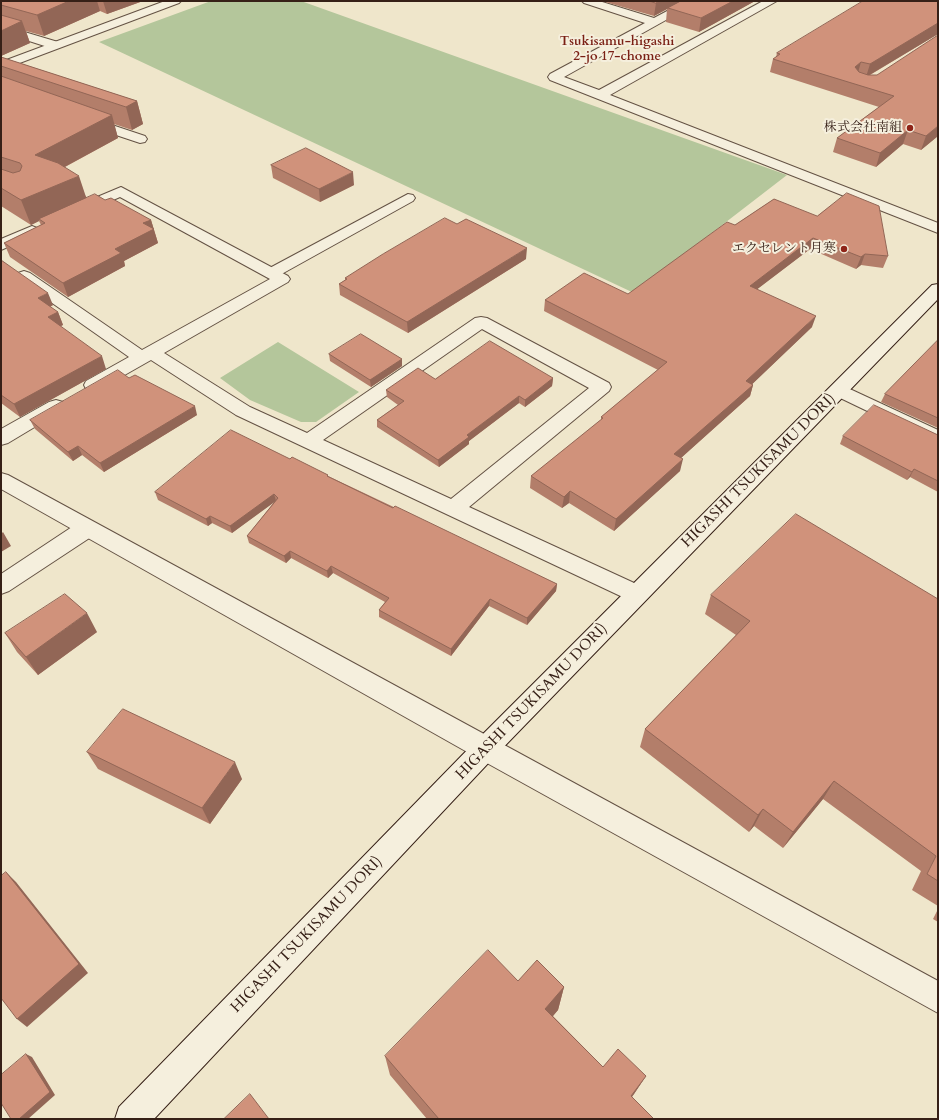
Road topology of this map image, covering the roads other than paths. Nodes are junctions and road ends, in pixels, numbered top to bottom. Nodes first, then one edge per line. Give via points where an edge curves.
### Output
1 (175, 1) edge
2 (588, 1) edge
3 (694, 1) edge
4 (771, 1) edge
5 (654, 22) junction
6 (1, 28) edge
7 (54, 45) junction
8 (1, 66) edge
9 (600, 95) junction
10 (74, 116) edge
11 (140, 139) dead end
12 (408, 198) dead end
13 (64, 216) edge
14 (43, 226) edge
15 (938, 228) edge
16 (1, 245) edge
17 (14, 269) edge
18 (272, 273) junction
19 (938, 289) edge
20 (146, 355) junction
21 (839, 390) junction
22 (1, 438) edge
23 (938, 438) edge
24 (308, 441) junction
25 (1, 480) edge
26 (454, 508) junction
27 (86, 529) junction
28 (1, 585) edge
29 (637, 594) junction
30 (485, 749) junction
31 (938, 998) edge
32 (131, 1119) edge

1 - 7 street
2 - 5 street
3 - 5 street
4 - 9 street
5 - 9 street via 554,77
6 - 7 street
7 - 8 street
9 - 15 street
10 - 11 street
12 - 18 street
13 - 18 street via 121,191
14 - 16 street
17 - 20 street
18 - 20 street via 282,279
19 - 21 street, HIGASHI TSUKISAMU DORI)
20 - 22 street
20 - 24 street via 243,411
21 - 23 street
21 - 29 street, HIGASHI TSUKISAMU DORI)
24 - 26 street
24 - 26 street via 481,322 602,387
25 - 27 street
26 - 29 street
27 - 28 street
27 - 30 street
29 - 30 street, HIGASHI TSUKISAMU DORI)
30 - 31 street
30 - 32 street, HIGASHI TSUKISAMU DORI)

